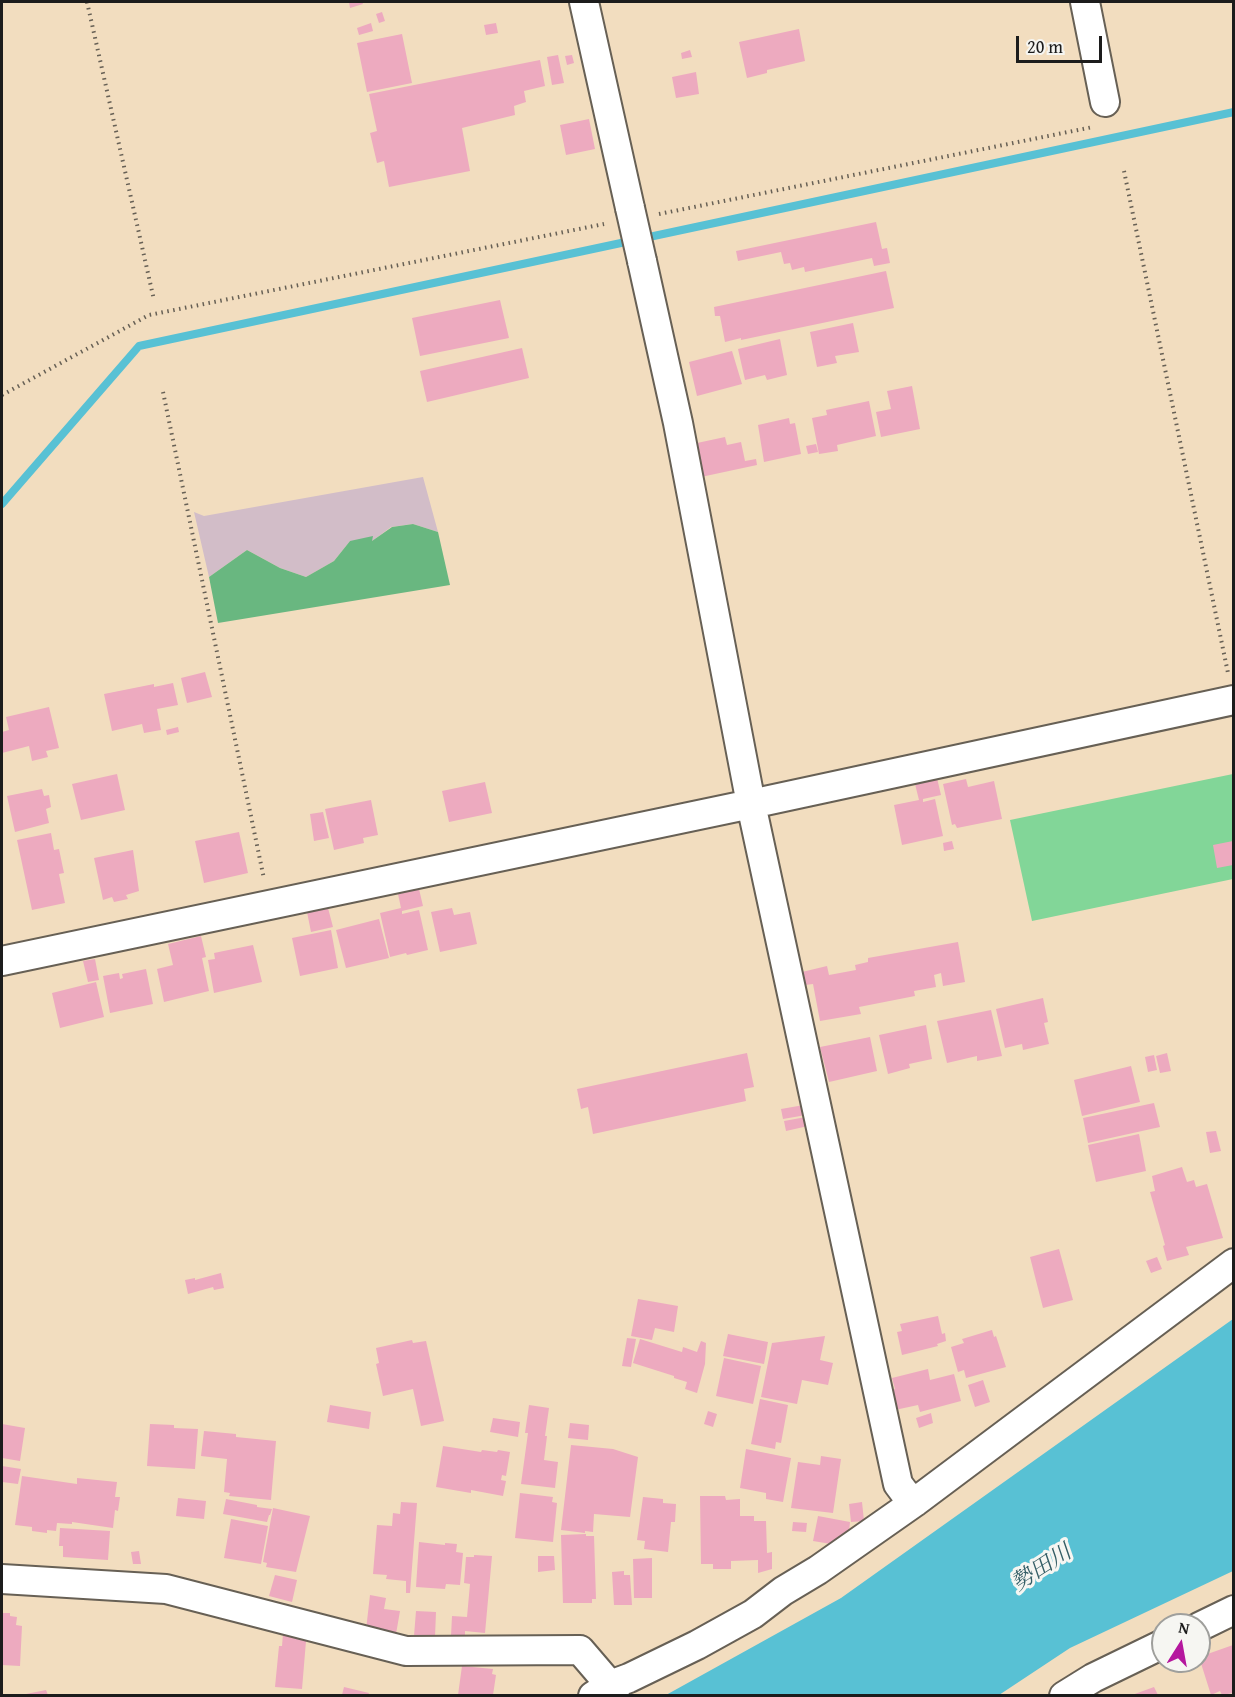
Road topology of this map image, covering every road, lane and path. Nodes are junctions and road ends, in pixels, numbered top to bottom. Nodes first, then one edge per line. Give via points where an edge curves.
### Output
1 (87, 2) edge
2 (584, 2) edge
3 (1085, 2) edge
4 (1105, 102) joint
5 (1124, 171) dead end
6 (632, 215) junction
7 (154, 300) dead end
8 (163, 393) dead end
9 (2, 395) edge
10 (1231, 687) edge
11 (751, 804) junction
12 (270, 905) junction
13 (2, 961) edge
14 (1233, 1263) edge
15 (915, 1502) junction
16 (2, 1579) edge
17 (1233, 1610) edge
18 (1211, 1621) edge
19 (1151, 1650) edge
20 (608, 1692) edge
21 (1064, 1695) edge

1 - 7 path
2 - 6 street
3 - 4 street
4 - 6 path via 1104,125
5 - 10 path
6 - 9 path via 149,315
6 - 11 street, bridge via 678,423
8 - 12 path
10 - 11 street
11 - 12 street
11 - 15 street via 898,1484
12 - 13 street
14 - 15 street
15 - 20 street via 753,1614
16 - 20 street via 166,1589 406,1651 580,1650
17 - 18 street
19 - 21 street

